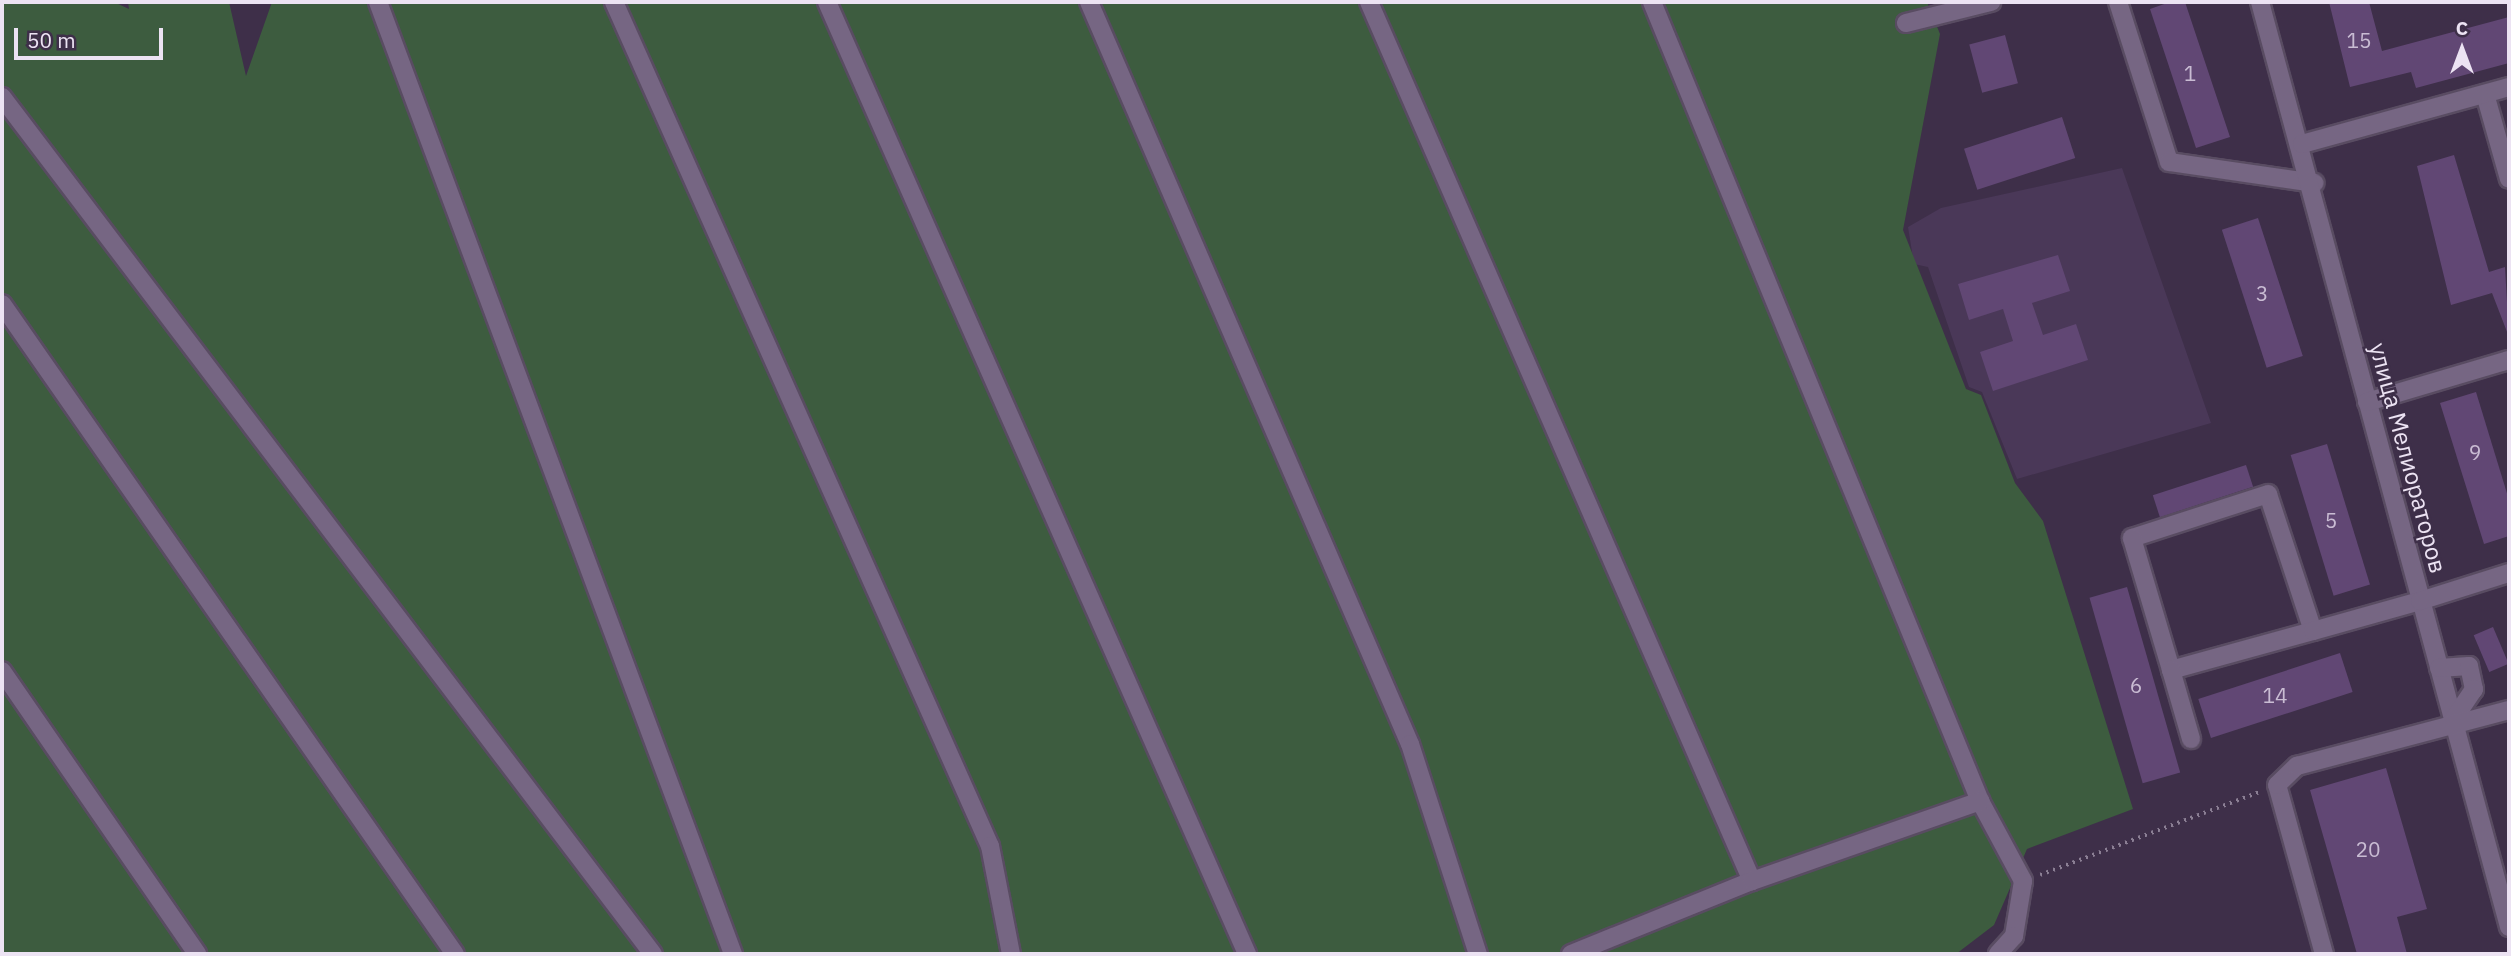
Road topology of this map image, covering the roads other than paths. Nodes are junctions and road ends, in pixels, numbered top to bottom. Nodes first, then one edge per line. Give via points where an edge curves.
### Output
1 (378, 2) edge
2 (614, 2) edge
3 (827, 2) edge
4 (1089, 2) edge
5 (1369, 2) edge
6 (1652, 2) edge
7 (1991, 2) edge
8 (2118, 2) edge
9 (2260, 2) edge
10 (1906, 23) dead end
11 (2509, 87) edge
12 (2485, 94) junction
13 (2, 97) edge
14 (2302, 144) junction
15 (2509, 179) edge
16 (2314, 183) junction
17 (2, 304) edge
18 (2509, 360) edge
19 (2367, 402) junction
20 (2509, 573) edge
21 (2420, 601) junction
22 (2313, 631) junction
23 (2439, 668) junction
24 (2171, 670) junction
25 (2, 671) edge
26 (2509, 710) edge
27 (2452, 722) junction
28 (2191, 739) dead end
29 (1980, 800) junction
30 (1752, 881) junction
31 (2509, 927) edge
32 (197, 954) edge
33 (455, 954) edge
34 (653, 954) edge
35 (733, 954) edge
36 (1011, 954) edge
37 (1247, 954) edge
38 (1478, 954) edge
39 (1571, 954) edge
40 (1998, 954) edge
41 (2323, 954) edge

1 - 35 street
2 - 36 street via 990,846
3 - 37 street
4 - 38 street via 1410,744
5 - 30 street
6 - 29 street
7 - 10 street
8 - 16 street via 2169,162
9 - 14 street, улица Мелиораторов
11 - 12 street
12 - 14 street
12 - 15 street
13 - 34 street
14 - 16 street, улица Мелиораторов
16 - 19 street, улица Мелиораторов
17 - 33 street
18 - 19 street
19 - 21 street, улица Мелиораторов
20 - 21 street
21 - 22 street
21 - 23 street, улица Мелиораторов
22 - 24 street
22 - 24 street via 2268,494 2132,538
23 - 27 street, улица Мелиораторов
23 - 27 street via 2469,666 2474,689
24 - 28 street
25 - 32 street
26 - 27 street
27 - 31 street, улица Мелиораторов
27 - 41 street via 2297,766 2277,785
29 - 30 street
29 - 40 street via 2023,881 2014,936
30 - 39 street

